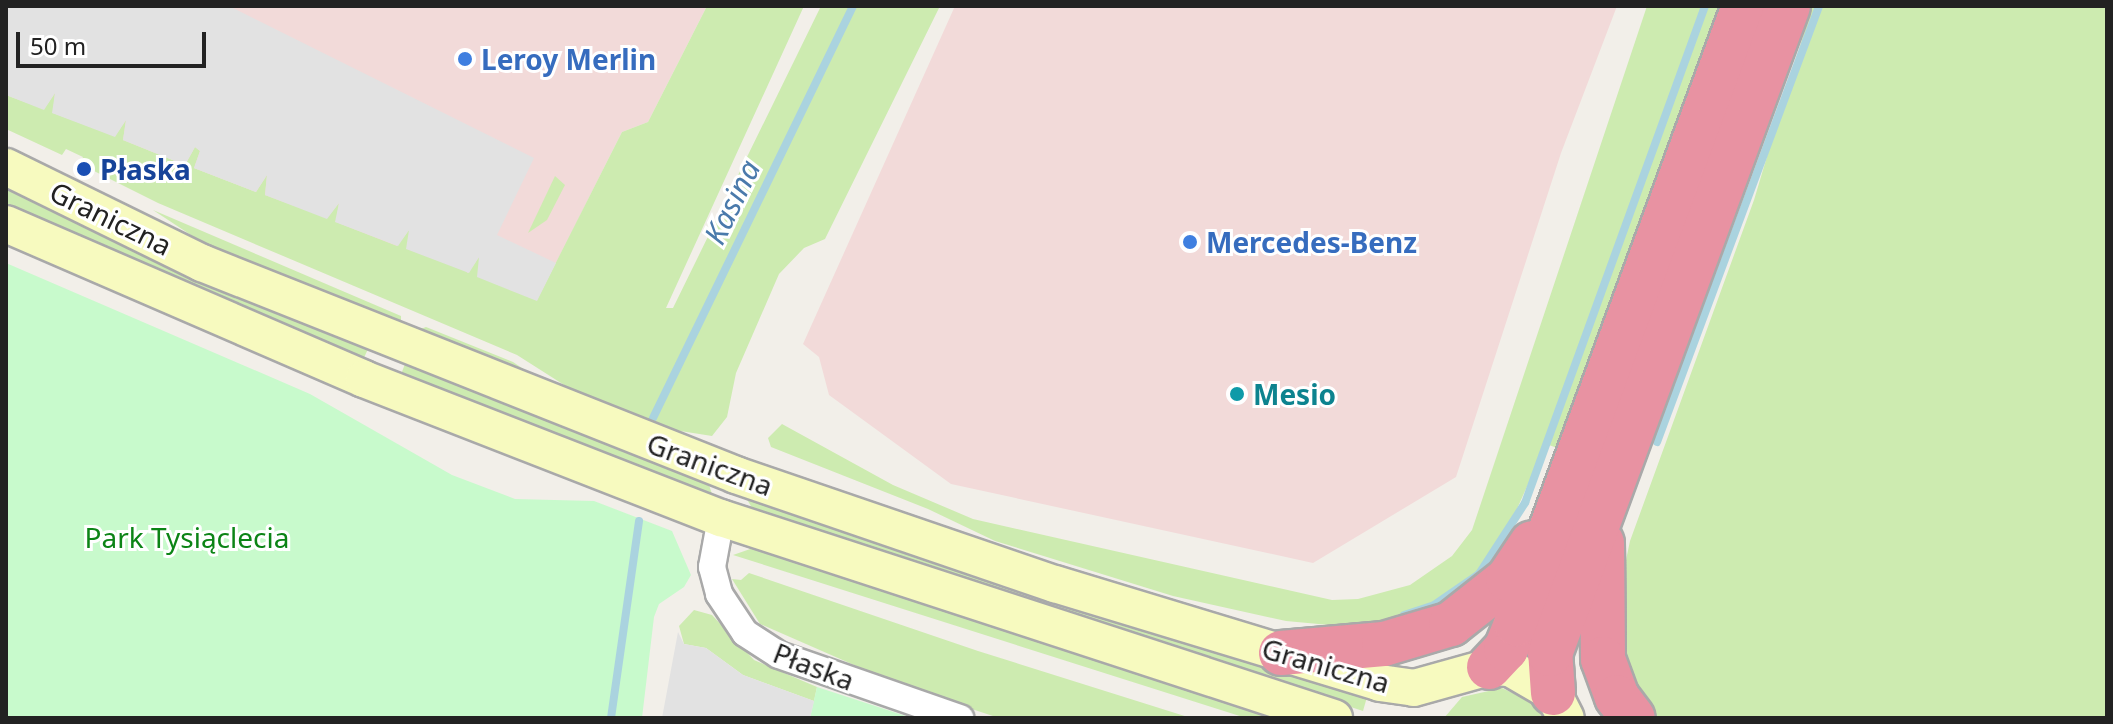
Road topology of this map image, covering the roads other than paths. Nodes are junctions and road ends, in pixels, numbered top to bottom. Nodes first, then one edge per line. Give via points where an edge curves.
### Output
1 (1744, 6) edge
2 (1788, 6) edge
3 (6, 167) edge
4 (6, 224) edge
5 (1584, 502) junction
6 (721, 518) junction
7 (1281, 653) junction
8 (1489, 667) junction
9 (1439, 684) junction
10 (1559, 705) edge
11 (960, 718) edge
12 (1334, 718) edge
13 (1419, 718) edge
14 (1633, 718) edge

1 - 5 highway
2 - 5 highway
3 - 7 main road, Graniczna via 202,263 652,443 1055,584
4 - 6 main road, Graniczna via 364,379
5 - 7 highway via 1508,579 1451,624 1384,644
5 - 8 highway via 1506,649
5 - 10 highway via 1548,660
5 - 14 highway via 1603,659 1617,697
6 - 11 street, Płaska via 712,567 719,594 745,633 779,655
6 - 12 main road, Graniczna
7 - 9 main road, Graniczna via 1380,683 1414,688
8 - 9 main road, Graniczna
8 - 10 main road via 1527,675
9 - 13 main road

